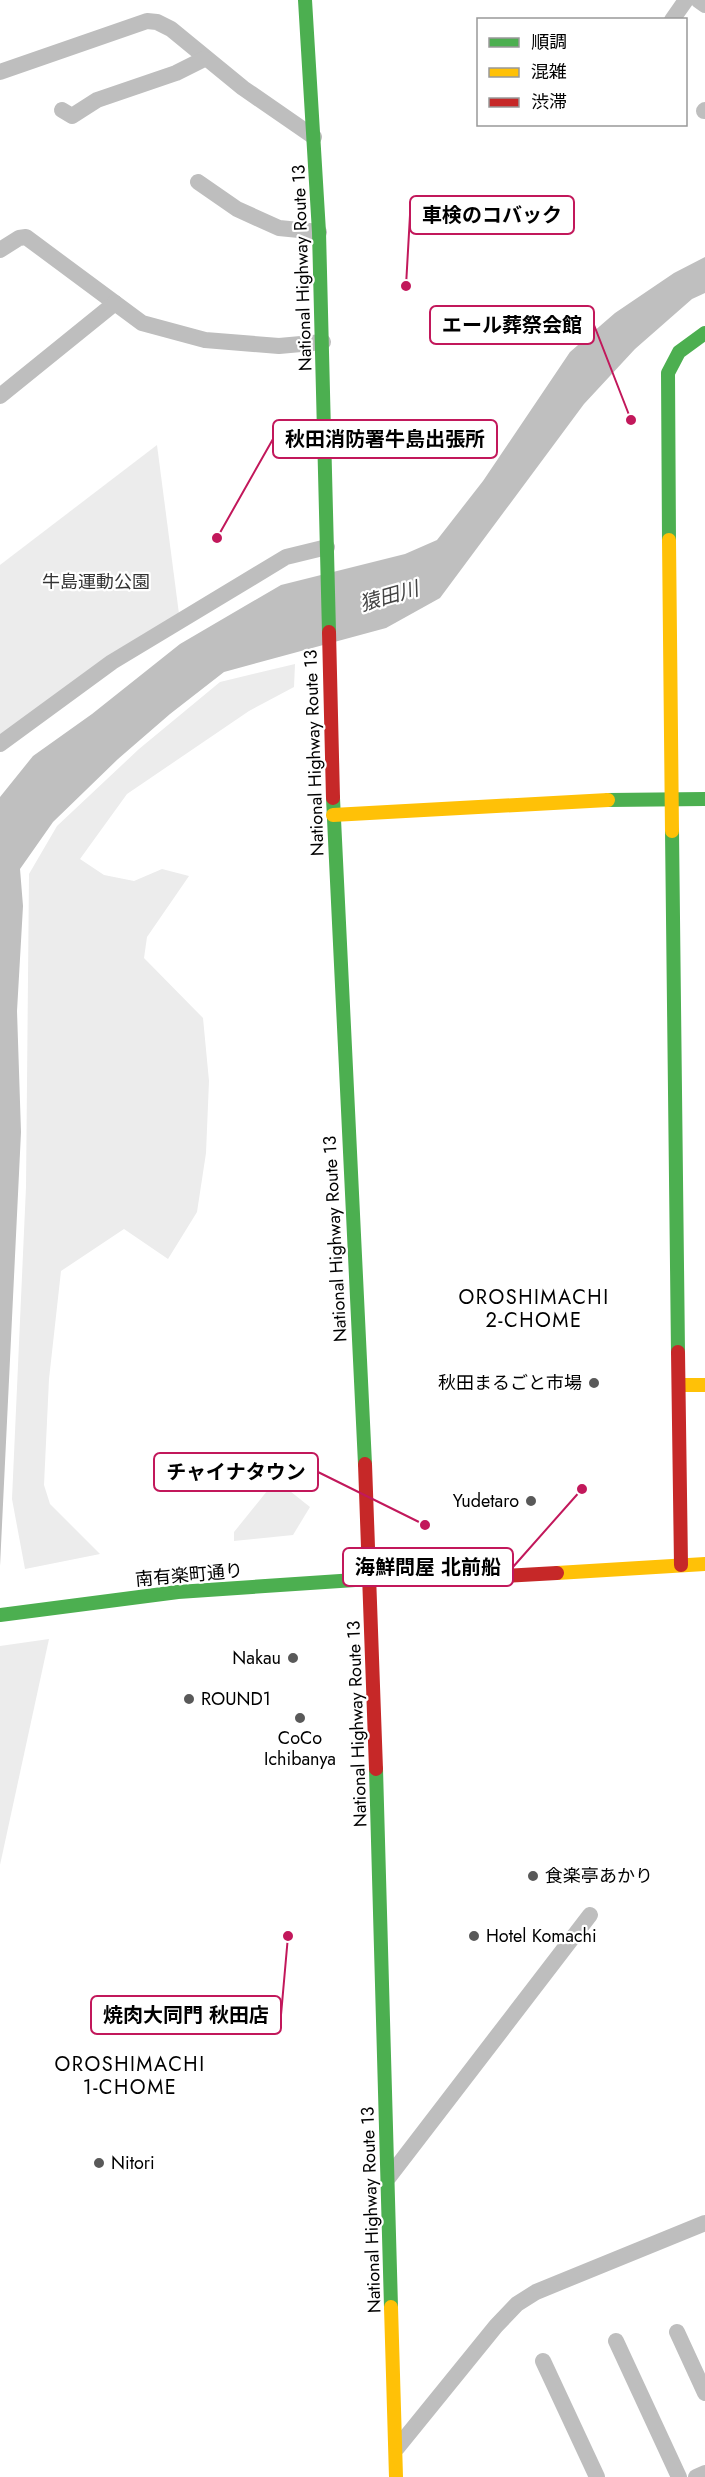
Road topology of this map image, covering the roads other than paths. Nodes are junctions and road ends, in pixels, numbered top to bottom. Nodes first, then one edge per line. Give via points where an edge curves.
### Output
1 (305, 0) edge
2 (686, 0) edge
3 (698, 0) edge
4 (705, 6) edge
5 (673, 18) edge
6 (204, 59) junction
7 (0, 72) edge
8 (62, 110) dead end
9 (315, 138) junction
10 (198, 182) dead end
11 (319, 232) junction
12 (0, 250) edge
13 (115, 303) junction
14 (705, 333) edge
15 (323, 342) junction
16 (0, 396) edge
17 (328, 553) junction
18 (0, 744) edge
19 (705, 799) edge
20 (672, 800) junction
21 (333, 815) junction
22 (679, 1385) junction
23 (705, 1385) edge
24 (705, 1564) edge
25 (681, 1565) junction
26 (370, 1579) junction
27 (6, 1614) edge
28 (590, 1915) dead end
29 (388, 2178) junction
30 (705, 2223) edge
31 (677, 2332) dead end
32 (616, 2341) dead end
33 (543, 2361) dead end
34 (705, 2393) edge
35 (395, 2450) junction
36 (705, 2473) edge
37 (396, 2477) edge
38 (597, 2477) edge
39 (679, 2477) edge
40 (696, 2477) edge

1 - 9 main road, National Highway Route 13
2 - 5 street
3 - 4 street
6 - 7 street via 171,29 147,21
6 - 8 street via 176,73 97,100 72,116
6 - 9 street
9 - 11 main road, National Highway Route 13
10 - 11 street via 237,209 279,228
11 - 15 main road, National Highway Route 13
12 - 13 street via 26,237
13 - 15 street via 142,323 206,340 279,346
13 - 16 street
14 - 20 main road via 679,352 668,373
15 - 17 main road, National Highway Route 13
17 - 18 street via 286,557 112,662
17 - 21 main road, National Highway Route 13
19 - 20 main road
20 - 21 main road
20 - 22 main road
21 - 26 main road, National Highway Route 13
22 - 23 main road
22 - 25 main road
24 - 25 main road, 南有楽町通り
25 - 26 main road, 南有楽町通り via 447,1580
26 - 27 main road, 南有楽町通り via 178,1592
26 - 29 main road, National Highway Route 13
28 - 29 street
29 - 35 main road, National Highway Route 13
30 - 35 street via 536,2292 518,2304
31 - 34 street
32 - 39 street
33 - 38 street
35 - 37 main road, National Highway Route 13
36 - 40 street

